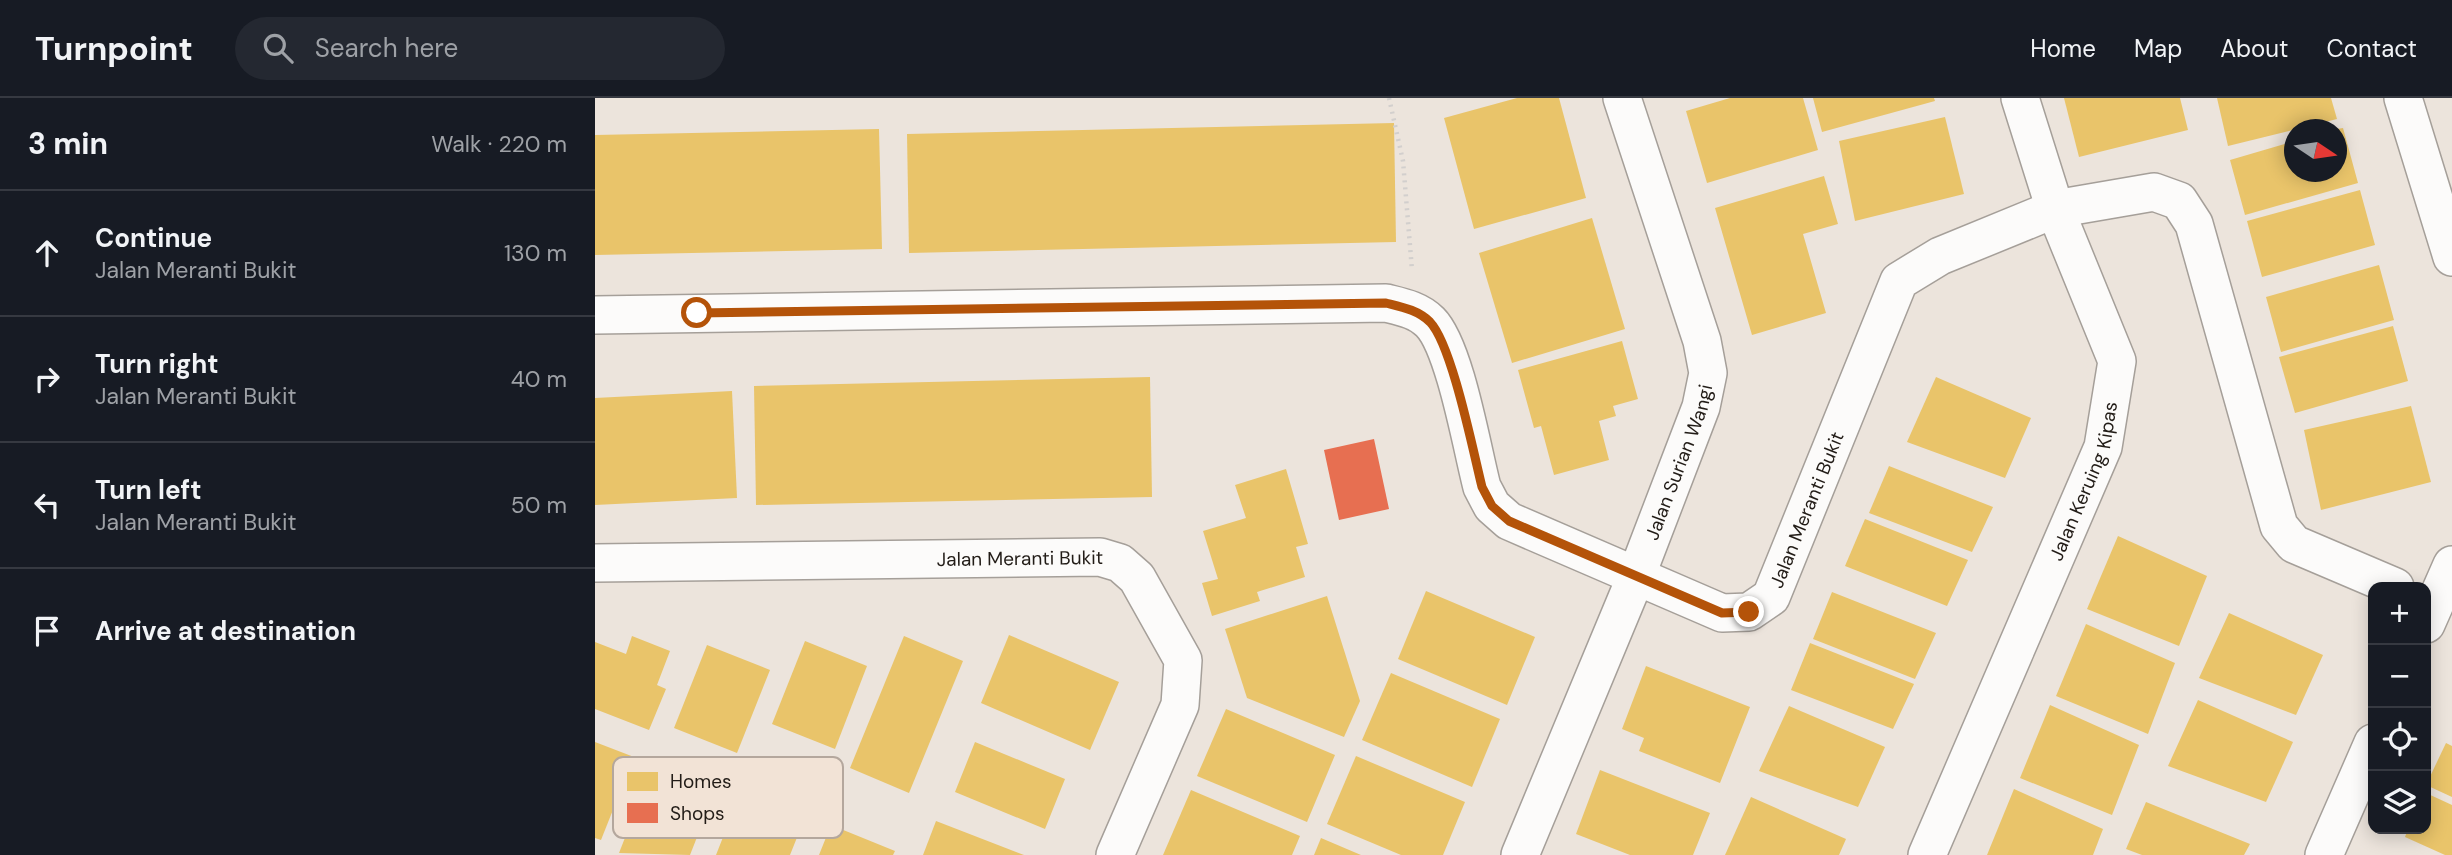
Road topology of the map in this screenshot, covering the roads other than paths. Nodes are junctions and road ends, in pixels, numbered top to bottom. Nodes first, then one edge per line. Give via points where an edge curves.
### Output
1 (1622, 98) edge
2 (2020, 98) edge
3 (2403, 98) edge
4 (2055, 209) junction
5 (2452, 257) edge
6 (595, 315) edge
7 (595, 563) edge
8 (2452, 565) edge
9 (1637, 574) junction
10 (2383, 582) edge
11 (2431, 605) edge
12 (2368, 754) edge
13 (1115, 855) edge
14 (1520, 855) edge
15 (1927, 855) edge
16 (2324, 855) edge

1 - 9 street, Jalan Surian Wangi via 1702,341 1708,373 1701,407
2 - 4 street, Jalan Keruing Kipas
3 - 5 street
4 - 9 street, Jalan Meranti Bukit via 1940,256 1899,281 1771,597 1749,612 1722,613
4 - 10 street, Jalan Meranti Bukit via 2154,192 2179,201 2194,224 2279,526 2294,544
4 - 15 street, Jalan Keruing Kipas via 2117,361 2103,447
6 - 9 street, Jalan Meranti Bukit via 1386,303 1412,310 1430,322 1444,343 1482,487 1492,506 1509,521
7 - 13 street, Jalan Meranti Bukit via 1100,557 1120,563 1137,578 1183,660 1184,680 1179,705
8 - 11 street
9 - 14 street, Jalan Surian Wangi
12 - 16 street

